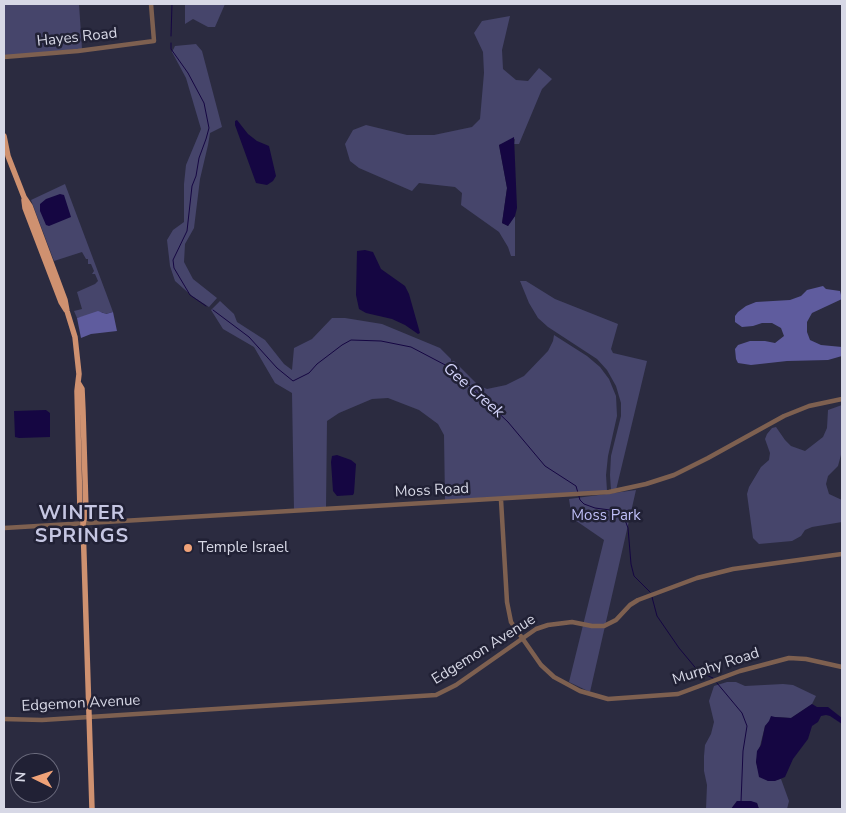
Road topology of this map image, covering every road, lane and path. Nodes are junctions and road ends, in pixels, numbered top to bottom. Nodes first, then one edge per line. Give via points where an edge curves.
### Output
1 (152, 4) edge
2 (4, 57) edge
3 (4, 136) edge
4 (6, 151) edge
5 (79, 384) junction
6 (842, 399) edge
7 (77, 406) junction
8 (83, 411) junction
9 (501, 500) junction
10 (83, 524) junction
11 (4, 528) edge
12 (842, 554) edge
13 (522, 639) junction
14 (842, 667) edge
15 (89, 717) junction
16 (4, 719) edge
17 (92, 809) edge

1 - 2 street, Hayes Road via 154,41
3 - 4 main road
4 - 5 main road via 66,300 76,347
5 - 7 main road
5 - 8 main road
6 - 9 street, Moss Road via 808,406 784,416 698,464 661,480 582,495
7 - 8 main road
7 - 10 main road
8 - 10 main road via 86,511
9 - 10 street, Moss Road
9 - 13 street, Murphy Road via 508,608 511,622
10 - 11 street, Moss Road
10 - 15 main road
12 - 13 street, Edgemon Avenue via 717,572 638,600 609,624 598,627 572,622 555,623 536,629
13 - 14 street, Murphy Road via 554,677 587,695 608,699 678,694 740,671 789,658
13 - 15 street, Edgemon Avenue via 456,685 436,695
15 - 16 street, Edgemon Avenue
15 - 17 main road

